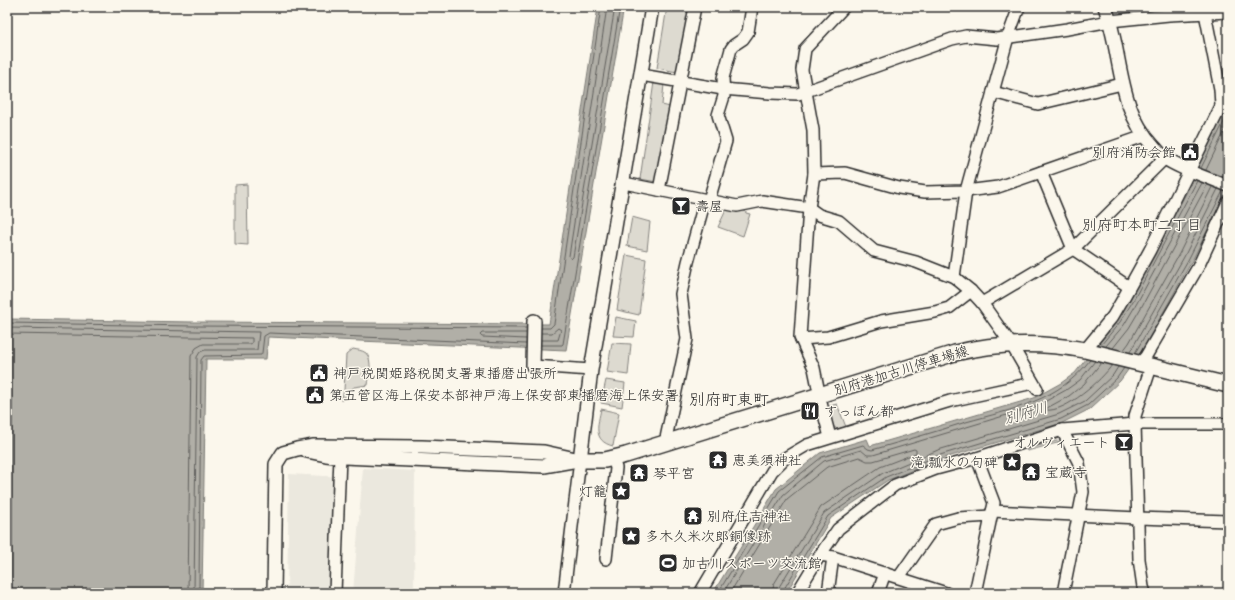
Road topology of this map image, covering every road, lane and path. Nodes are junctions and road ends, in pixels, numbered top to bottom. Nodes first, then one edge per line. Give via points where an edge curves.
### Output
1 (652, 7) edge
2 (695, 7) edge
3 (752, 7) edge
4 (844, 7) edge
5 (1019, 7) edge
6 (1106, 7) edge
7 (1228, 12) edge
8 (1205, 13) junction
9 (1110, 21) junction
10 (1008, 37) junction
11 (641, 75) junction
12 (680, 82) junction
13 (1122, 84) junction
14 (723, 89) junction
15 (805, 91) junction
16 (993, 92) junction
17 (1144, 136) junction
18 (1165, 158) junction
19 (1190, 171) junction
20 (1041, 172) junction
21 (814, 174) junction
22 (624, 183) junction
23 (1228, 186) edge
24 (660, 190) junction
25 (966, 191) junction
26 (707, 200) junction
27 (1228, 202) edge
28 (809, 208) junction
29 (1072, 249) junction
30 (954, 277) junction
31 (1130, 288) junction
32 (970, 291) junction
33 (982, 303) junction
34 (534, 321) dead end
35 (801, 339) junction
36 (1011, 344) junction
37 (1085, 350) junction
38 (1145, 365) junction
39 (533, 366) joint
40 (591, 370) junction
41 (1228, 385) edge
42 (819, 395) junction
43 (1135, 424) junction
44 (1228, 424) edge
45 (1062, 430) junction
46 (830, 437) junction
47 (665, 443) junction
48 (422, 447) junction
49 (297, 448) junction
50 (340, 456) junction
51 (613, 458) junction
52 (977, 458) junction
53 (422, 460) junction
54 (580, 460) junction
55 (992, 514) junction
56 (1079, 515) junction
57 (1138, 518) junction
58 (1228, 521) edge
59 (820, 555) junction
60 (833, 557) junction
61 (606, 559) dead end
62 (884, 573) junction
63 (899, 577) junction
64 (274, 593) edge
65 (335, 593) edge
66 (564, 593) edge
67 (700, 593) edge
68 (797, 593) edge
69 (828, 593) edge
70 (878, 593) edge
71 (946, 593) edge
72 (975, 593) edge
73 (1063, 593) edge
74 (1145, 593) edge

1 - 11 street
2 - 12 street
3 - 14 street via 748,32 734,45 730,54 723,78
4 - 15 street via 805,49 802,70
5 - 10 street
6 - 9 street
7 - 8 street
8 - 9 street
8 - 19 street via 1221,106
9 - 10 street
9 - 13 street
10 - 15 street via 997,39 966,36 952,39
10 - 16 street
11 - 12 street
11 - 22 street
12 - 14 street
12 - 24 street
13 - 16 street via 1038,104
13 - 17 street via 1131,111
14 - 15 street via 798,94
14 - 26 street via 724,96 718,115 726,141
15 - 21 street via 813,130
16 - 25 street
17 - 18 street
17 - 20 street
18 - 19 street
18 - 29 street
19 - 23 street
19 - 31 street
20 - 25 street via 998,187
20 - 29 street
21 - 25 street via 844,173 899,188 925,192
21 - 28 street
22 - 24 street
22 - 40 street
24 - 26 street
25 - 30 street
26 - 28 street via 737,206 762,201
26 - 47 street via 680,294 687,339
27 - 38 street via 1198,267 1146,356
28 - 30 street via 819,215 838,220 874,251 916,262
28 - 35 street
29 - 31 street
29 - 33 street
30 - 32 street
31 - 37 street
32 - 33 street
32 - 35 street via 949,308 935,312 881,321 828,337
33 - 36 street
34 - 39 street
35 - 42 street via 814,368
36 - 37 main road, 別府港加古川停車場線 via 1050,344
36 - 42 main road, 別府港加古川停車場線 via 956,353
36 - 46 street via 1035,386 950,401
37 - 38 main road, 別府港加古川停車場線
38 - 41 main road, 別府港加古川停車場線
38 - 43 street
39 - 40 street
40 - 54 street
42 - 46 street
42 - 47 main road, 別府港加古川停車場線
43 - 44 street
43 - 45 street
43 - 57 street
45 - 52 street
45 - 56 street via 1079,463 1083,492
46 - 67 street via 807,445 785,458 772,471
47 - 51 main road, 別府港加古川停車場線
48 - 49 street
48 - 53 street
48 - 54 street via 544,452
49 - 50 street
49 - 64 street via 284,454 276,464
50 - 53 street
50 - 65 street
51 - 54 main road, 別府港加古川停車場線
51 - 61 street via 616,468
52 - 55 street via 994,504
52 - 59 street via 936,469 895,485 838,529
53 - 54 street via 544,466
54 - 66 street
55 - 56 street
55 - 63 street via 958,518 936,524
55 - 72 street
56 - 57 street
56 - 73 street
57 - 58 street
57 - 74 street via 1139,559
59 - 60 street
59 - 68 street
60 - 62 street
60 - 69 street
62 - 63 street
62 - 70 street
63 - 71 street

